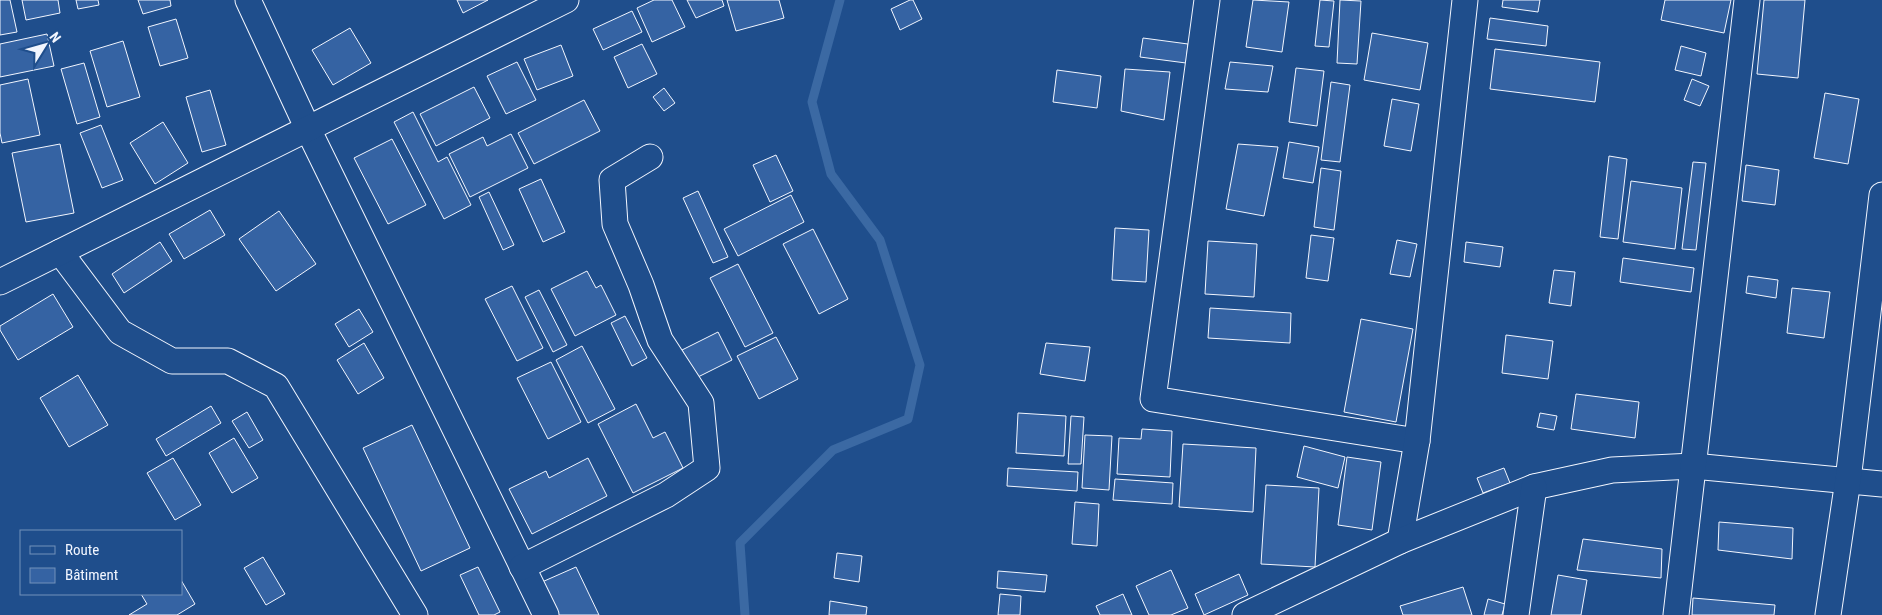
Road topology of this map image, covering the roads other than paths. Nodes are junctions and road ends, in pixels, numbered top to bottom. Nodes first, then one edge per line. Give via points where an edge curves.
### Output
1 (248, 0) edge
2 (566, 0) edge
3 (1207, 0) edge
4 (1464, 0) edge
5 (1748, 0) edge
6 (308, 129) junction
7 (650, 157) dead end
8 (1882, 195) edge
9 (60, 252) junction
10 (0, 282) edge
11 (1417, 441) junction
12 (1693, 466) junction
13 (1848, 480) junction
14 (1882, 484) edge
15 (1534, 487) junction
16 (1400, 541) junction
17 (522, 567) junction
18 (415, 615) edge
19 (546, 615) edge
20 (1244, 615) edge
21 (1516, 615) edge
22 (1676, 615) edge
23 (1828, 615) edge

1 - 6 street
2 - 6 street
3 - 11 street via 1153,399
4 - 11 street
5 - 12 street
6 - 9 street
6 - 17 street
7 - 17 street via 612,180 615,224 660,340 700,403 706,468 666,495
8 - 13 street
9 - 10 street
9 - 18 street via 120,332 172,361 228,361 276,386
11 - 16 street
12 - 13 street
12 - 15 street via 1612,470
12 - 22 street
13 - 14 street
13 - 23 street
15 - 16 street
15 - 21 street
16 - 20 street
17 - 19 street

